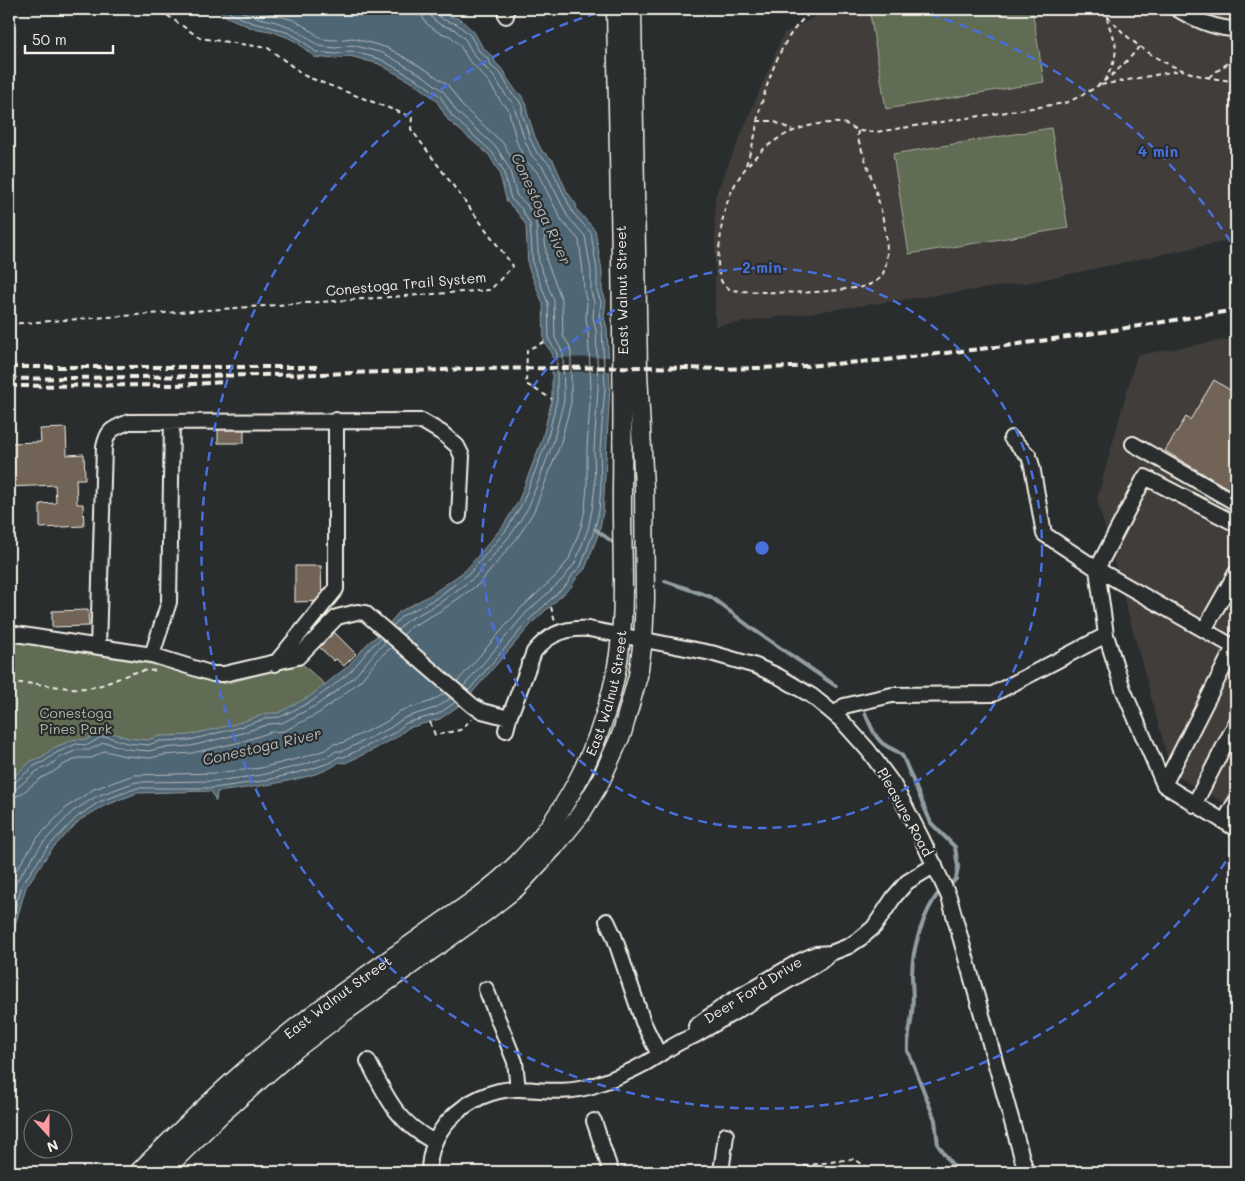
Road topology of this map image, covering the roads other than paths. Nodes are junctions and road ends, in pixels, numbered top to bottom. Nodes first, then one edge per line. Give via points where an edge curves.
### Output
1 (616, 9) edge
2 (632, 9) edge
3 (1177, 9) edge
4 (1236, 29) edge
5 (336, 420) junction
6 (172, 422) junction
7 (1011, 438) dead end
8 (1133, 444) dead end
9 (1236, 503) edge
10 (459, 516) dead end
11 (1236, 524) edge
12 (1097, 569) junction
13 (1236, 573) edge
14 (1204, 630) junction
15 (9, 633) edge
16 (1106, 635) junction
17 (621, 636) junction
18 (643, 640) junction
19 (98, 647) junction
20 (1235, 648) edge
21 (152, 655) junction
22 (275, 664) junction
23 (835, 715) junction
24 (1236, 723) edge
25 (1164, 785) junction
26 (1236, 801) edge
27 (1194, 805) junction
28 (1230, 825) edge
29 (935, 865) junction
30 (607, 921) dead end
31 (486, 989) dead end
32 (659, 1055) junction
33 (368, 1061) dead end
34 (518, 1089) junction
35 (594, 1121) dead end
36 (726, 1135) dead end
37 (434, 1142) junction
38 (149, 1170) edge
39 (429, 1172) edge
40 (610, 1172) edge
41 (721, 1172) edge
42 (1026, 1172) edge

1 - 17 main road, East Walnut Street via 624,383
2 - 18 main road, East Walnut Street via 638,372 644,488
3 - 4 street via 1201,21
5 - 6 street
5 - 10 street via 422,421 442,433 457,446 462,456
5 - 22 street via 336,589
6 - 19 street via 128,422 107,435
6 - 21 street via 169,602
7 - 12 street via 1029,456 1044,534
8 - 9 street
11 - 12 street via 1146,477
12 - 14 street
12 - 16 street
13 - 14 street
14 - 20 street
15 - 19 street
16 - 23 street via 993,694 892,695 844,706
16 - 25 street via 1123,689
17 - 18 street, Pleasure Road
17 - 22 street, Pleasure Road via 574,628 545,640 534,652 507,724 466,700 365,613 343,614 333,620 298,657
17 - 38 main road, East Walnut Street via 612,692 593,747 566,802 531,849 475,900 283,1038 221,1091
18 - 23 street, Pleasure Road via 711,653 756,666 796,686
18 - 38 main road, East Walnut Street via 634,697 614,755 580,815 542,862 484,913 293,1051
19 - 21 street
20 - 25 street
21 - 22 street via 213,674
23 - 29 street, Pleasure Road via 889,778
24 - 27 street
25 - 27 street
26 - 28 street
27 - 28 street
29 - 32 street, Deer Ford Drive via 907,882 868,933 855,942
29 - 42 street, Pleasure Road via 958,926
30 - 32 street via 642,1022
31 - 34 street via 515,1062
32 - 34 street, Deer Ford Drive via 628,1072 588,1087 550,1092
33 - 37 street via 392,1107 413,1129
34 - 37 street, Deer Ford Drive via 497,1091 470,1102 445,1124
35 - 40 street
36 - 41 street
37 - 39 street, Deer Ford Drive

